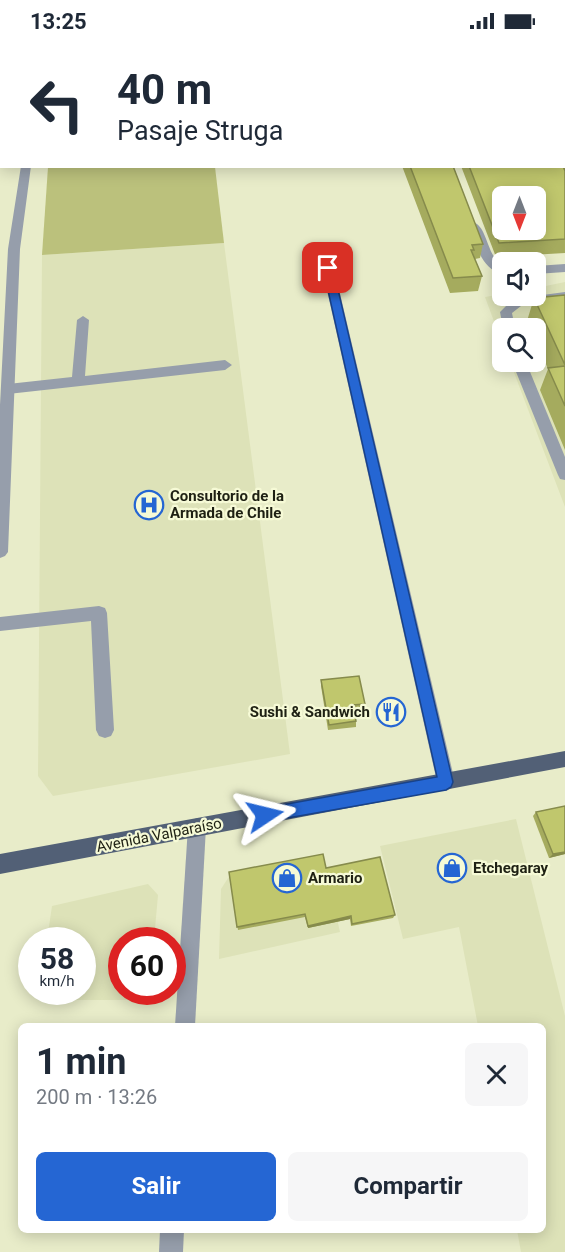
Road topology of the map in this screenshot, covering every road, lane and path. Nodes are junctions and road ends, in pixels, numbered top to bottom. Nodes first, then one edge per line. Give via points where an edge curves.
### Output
1 (26, 168) edge
2 (472, 219) edge
3 (14, 249) junction
4 (0, 251) edge
5 (492, 264) edge
6 (328, 268) dead end
7 (565, 268) edge
8 (546, 269) edge
9 (565, 296) edge
10 (507, 318) edge
11 (82, 320) dead end
12 (225, 365) dead end
13 (523, 372) edge
14 (78, 381) junction
15 (8, 389) junction
16 (565, 476) edge
17 (0, 552) edge
18 (0, 624) edge
19 (105, 730) dead end
20 (565, 759) edge
21 (446, 782) junction
22 (197, 827) junction
23 (0, 864) edge
24 (185, 1023) edge
25 (172, 1233) edge
26 (171, 1252) edge

1 - 3 street
2 - 5 street
3 - 4 street
3 - 15 street
6 - 21 street
7 - 8 street
9 - 10 street via 517,302 506,312
11 - 14 street
12 - 14 street
13 - 16 street
14 - 15 street
15 - 17 street
18 - 19 street via 99,613
20 - 21 main road, Avenida Valparaíso
21 - 22 main road, Avenida Valparaíso
22 - 23 main road, Avenida Valparaíso
22 - 24 street
25 - 26 street

